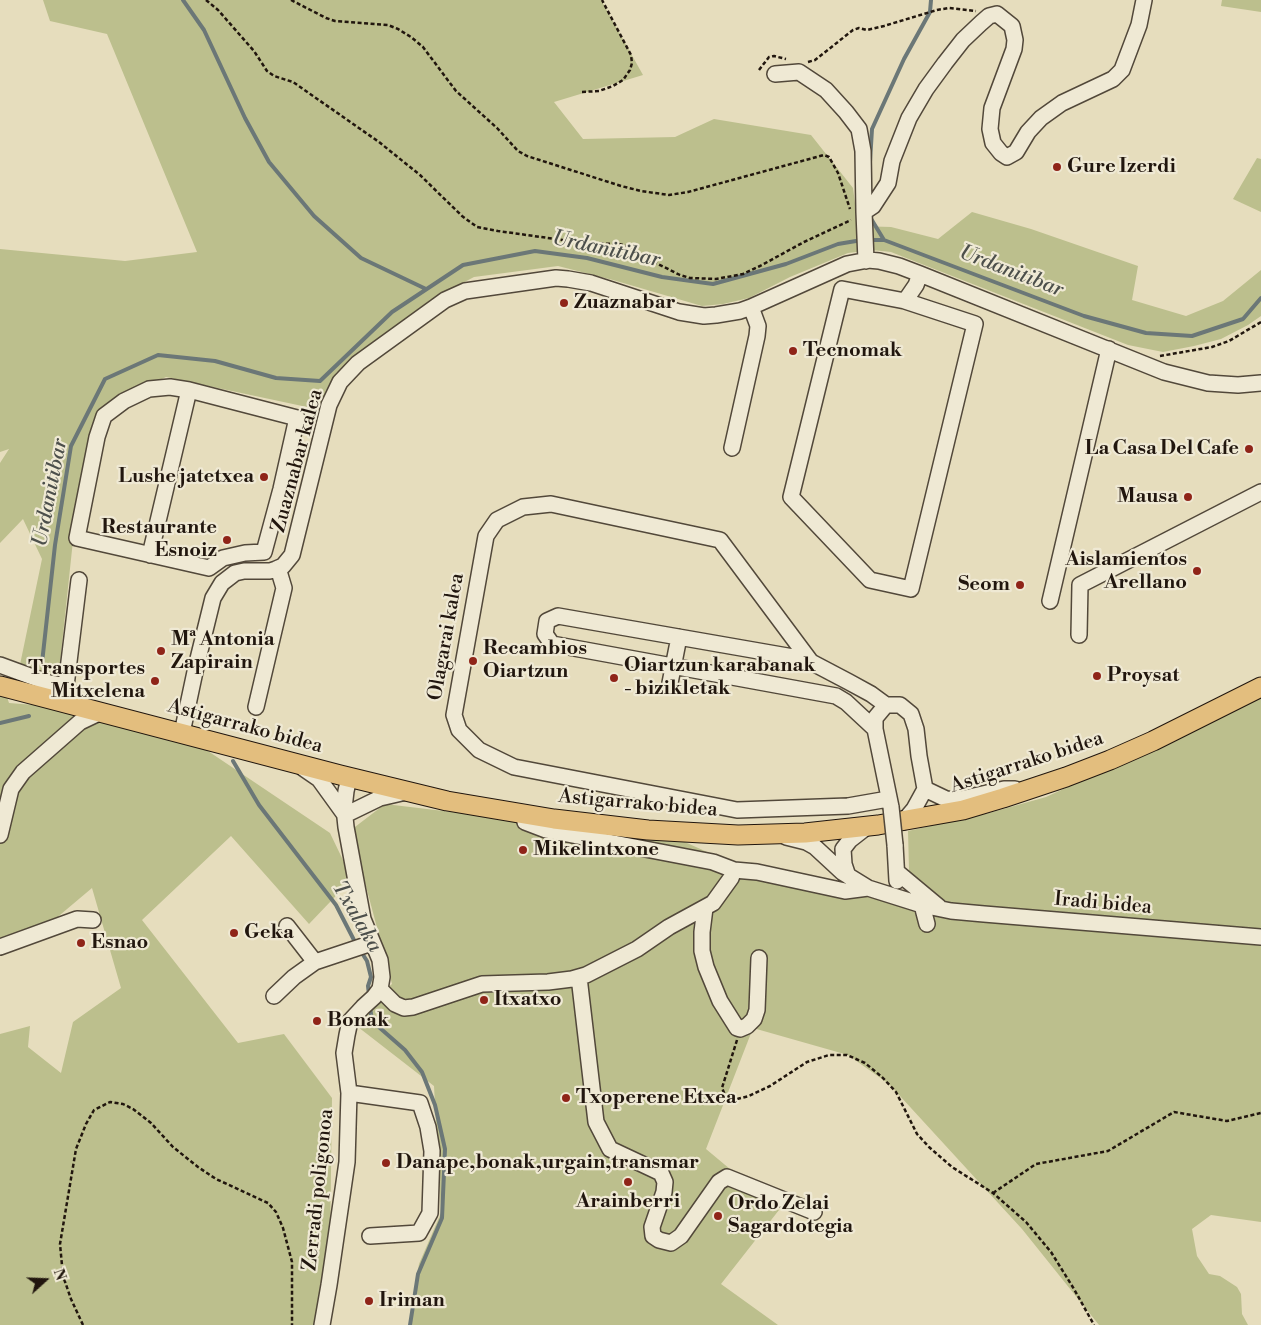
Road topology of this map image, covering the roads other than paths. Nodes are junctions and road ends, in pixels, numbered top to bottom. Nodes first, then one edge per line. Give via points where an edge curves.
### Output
1 (1144, 0) edge
2 (775, 74) dead end
3 (862, 219) junction
4 (866, 256) junction
5 (920, 274) junction
6 (904, 301) junction
7 (751, 307) junction
8 (1108, 349) junction
9 (1261, 383) edge
10 (189, 390) junction
11 (732, 448) dead end
12 (281, 488) junction
13 (1261, 492) edge
14 (304, 493) junction
15 (150, 554) junction
16 (274, 570) junction
17 (79, 580) dead end
18 (1050, 601) dead end
19 (1079, 635) dead end
20 (679, 637) junction
21 (815, 664) junction
22 (2, 666) edge
23 (673, 666) junction
24 (670, 682) dead end
25 (0, 685) edge
26 (66, 686) junction
27 (1261, 687) edge
28 (813, 691) junction
29 (886, 705) junction
30 (80, 706) junction
31 (256, 707) dead end
32 (101, 712) junction
33 (875, 729) junction
34 (182, 733) junction
35 (299, 765) junction
36 (349, 778) junction
37 (925, 789) junction
38 (1029, 790) junction
39 (407, 792) junction
40 (889, 803) junction
41 (524, 814) junction
42 (345, 815) junction
43 (903, 822) junction
44 (868, 826) junction
45 (775, 834) junction
46 (0, 836) edge
47 (734, 870) junction
48 (897, 872) junction
49 (848, 876) junction
50 (868, 888) junction
51 (895, 897) junction
52 (922, 905) junction
53 (705, 908) junction
54 (941, 909) junction
55 (93, 920) dead end
56 (927, 924) dead end
57 (287, 926) dead end
58 (1261, 937) edge
59 (368, 945) junction
60 (0, 947) edge
61 (759, 958) dead end
62 (315, 962) junction
63 (579, 977) junction
64 (274, 996) dead end
65 (372, 998) junction
66 (349, 1093) junction
67 (814, 1212) dead end
68 (370, 1236) dead end
69 (323, 1322) edge

1 - 3 street via 1139,25 1122,70 1041,118 1016,152 1007,157 993,143 990,129 992,108 1015,40 1012,26 997,14 989,16 964,40 926,89 898,143 888,183
2 - 3 street via 799,72 826,90 859,129 863,152
3 - 4 street
4 - 5 street, Zuaznabar kalea
4 - 7 street, Zuaznabar kalea
5 - 6 street
5 - 8 street, Zuaznabar kalea
6 - 6 street via 842,289 791,497 870,580 911,589 975,324
7 - 11 street via 758,326 757,336
7 - 14 street, Zuaznabar kalea via 716,315 692,315 591,283 556,278 476,288 455,295 358,363 340,382
8 - 9 street, Zuaznabar kalea via 1177,376 1208,383
8 - 18 street
10 - 12 street via 297,418
10 - 15 street
10 - 15 street via 170,387 149,389 124,401 104,416 98,438 77,538
12 - 14 street
12 - 15 street via 264,552 223,558 209,568
13 - 19 street via 1080,585
14 - 16 street, Zuaznabar kalea via 292,555 283,566
16 - 31 street via 283,580 283,595
16 - 34 street via 244,572 228,578 216,590
17 - 26 street
20 - 21 street, Olagarai kalea via 793,657
20 - 23 street
20 - 23 street, Olagarai kalea via 558,616 547,621 545,634 552,644
21 - 28 street via 822,681
21 - 29 street, Olagarai kalea
21 - 40 street, Olagarai kalea via 720,540 551,504 523,507 497,520 486,536 454,715 459,730 479,750 514,767 661,791 736,810
22 - 25 street
22 - 26 street
23 - 24 street
23 - 28 street, Olagarai kalea
25 - 30 main road, Astigarrako bidea
26 - 30 street
27 - 38 main road, Astigarrako bidea via 1153,741
28 - 33 street, Olagarai kalea via 836,696 846,702
29 - 33 street via 876,717
29 - 37 street, Olagarai kalea via 900,705 911,714
30 - 32 main road, Astigarrako bidea
32 - 34 main road, Astigarrako bidea
32 - 46 street via 80,722 23,772 11,789
33 - 40 street
34 - 35 main road, Astigarrako bidea
35 - 36 main road, Astigarrako bidea
35 - 42 street via 319,779
36 - 39 main road, Astigarrako bidea
36 - 42 street
37 - 38 street via 946,799 957,800 1004,789
37 - 43 street
38 - 43 main road, Astigarrako bidea via 963,810
39 - 41 main road, Astigarrako bidea
39 - 42 street via 380,798
40 - 48 street, bridge
41 - 45 main road, Astigarrako bidea via 648,830
41 - 47 street via 525,822 546,830 713,862
42 - 59 street
43 - 44 main road, Astigarrako bidea
44 - 45 main road, Astigarrako bidea
44 - 49 street via 843,849
45 - 49 street via 815,847
47 - 50 street via 845,891
47 - 53 street via 713,903
48 - 51 street
48 - 54 street
49 - 50 street
50 - 51 street, Iradi bidea
51 - 52 street, Iradi bidea
52 - 54 street, Iradi bidea
52 - 56 street
53 - 61 street via 702,951 706,967 736,1028 747,1026 757,1010
53 - 63 street via 617,960
54 - 58 street, Iradi bidea
55 - 60 street via 77,919
57 - 62 street
59 - 62 street
59 - 65 street via 380,960 382,977
62 - 64 street
63 - 65 street via 548,982 482,984 404,1008
63 - 67 street via 596,1122 610,1149 662,1173 665,1182 652,1227 654,1236 671,1243 681,1236 719,1182 727,1178
65 - 66 street, Zerradi poligonoa via 350,1021 344,1053
66 - 68 street via 420,1103 432,1151 430,1213 419,1233
66 - 69 street, Zerradi poligonoa via 347,1162

